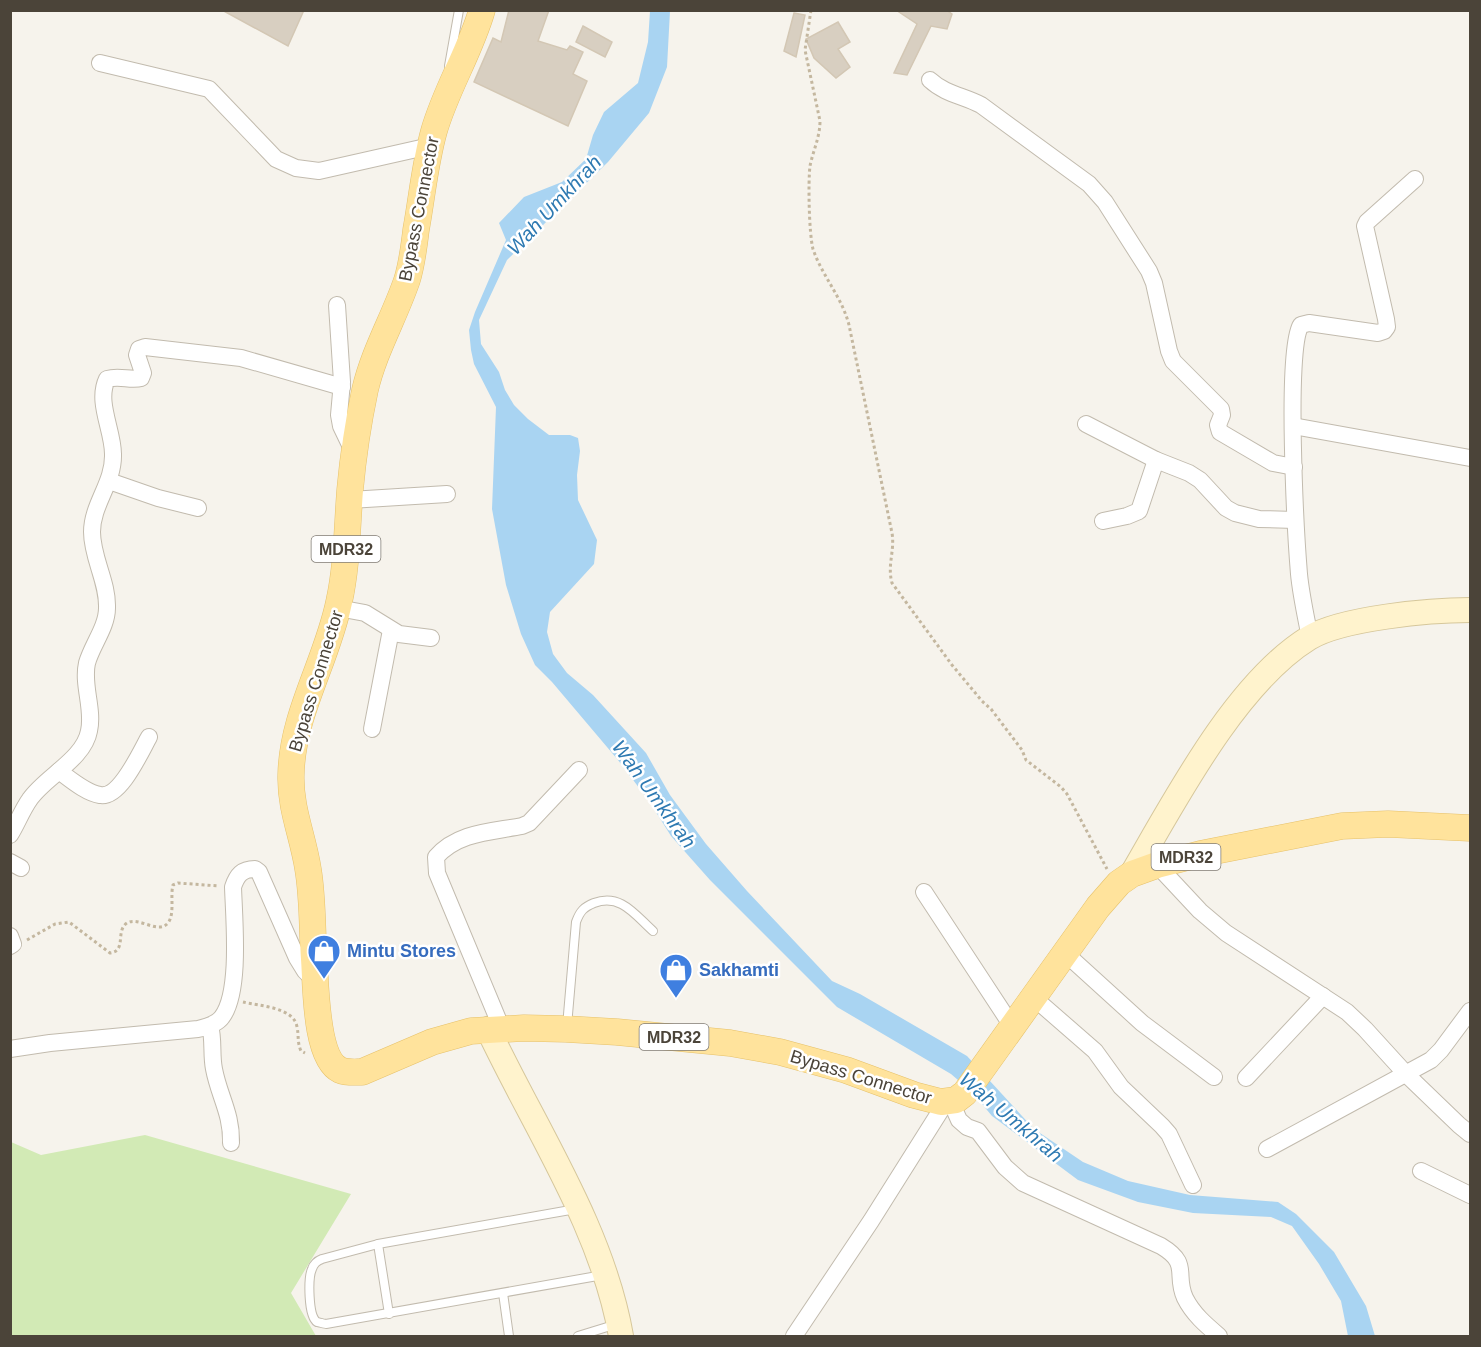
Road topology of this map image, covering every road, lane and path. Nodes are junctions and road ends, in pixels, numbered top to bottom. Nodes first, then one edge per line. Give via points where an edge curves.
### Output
1 (459, 10) edge
2 (482, 10) edge
3 (812, 10) edge
4 (100, 63) dead end
5 (930, 80) dead end
6 (443, 103) junction
7 (430, 146) junction
8 (1415, 179) dead end
9 (337, 305) dead end
10 (342, 387) junction
11 (1086, 424) dead end
12 (1293, 426) junction
13 (354, 452) junction
14 (1470, 458) edge
15 (1156, 460) junction
16 (1294, 467) junction
17 (109, 481) junction
18 (447, 494) dead end
19 (350, 500) junction
20 (198, 508) dead end
21 (1295, 520) junction
22 (1103, 521) dead end
23 (338, 608) junction
24 (1470, 610) edge
25 (391, 630) junction
26 (431, 638) dead end
27 (1310, 638) junction
28 (372, 729) dead end
29 (149, 736) dead end
30 (579, 770) dead end
31 (59, 771) junction
32 (1470, 828) edge
33 (10, 835) edge
34 (1157, 865) junction
35 (1124, 880) junction
36 (234, 887) junction
37 (924, 892) dead end
38 (653, 931) dead end
39 (11, 942) edge
40 (1065, 953) junction
41 (316, 981) junction
42 (1323, 996) junction
43 (1033, 997) junction
44 (230, 999) junction
45 (1470, 1011) edge
46 (210, 1026) junction
47 (1012, 1026) junction
48 (495, 1029) junction
49 (567, 1029) junction
50 (324, 1046) junction
51 (10, 1049) edge
52 (1406, 1074) junction
53 (1214, 1077) dead end
54 (1246, 1078) dead end
55 (955, 1099) junction
56 (1470, 1134) edge
57 (231, 1143) dead end
58 (1267, 1149) dead end
59 (1421, 1171) dead end
60 (1193, 1185) dead end
61 (1470, 1196) edge
62 (579, 1209) junction
63 (378, 1244) junction
64 (606, 1275) junction
65 (503, 1293) junction
66 (389, 1314) junction
67 (620, 1330) edge
68 (509, 1336) edge
69 (578, 1336) edge
70 (794, 1336) edge
71 (1219, 1336) edge

1 - 6 lane
2 - 6 main road, Bypass Connector / MDR32
3 - 35 path via 805,50 820,130 810,169 811,238 849,324 892,533 892,583 1026,760 1067,794
4 - 7 street via 209,89 276,159 296,168 319,171
5 - 16 street via 940,90 981,105 1089,184 1149,271 1173,361 1221,410 1220,432 1273,463
6 - 7 main road, Bypass Connector / MDR32
7 - 13 main road, Bypass Connector / MDR32 via 410,270 374,358
8 - 12 street via 1365,226 1387,327 1378,333 1301,325 1294,354
9 - 10 street
10 - 13 street via 341,426
10 - 17 street via 241,358 139,349 141,378 116,376 107,379 103,388 113,452
11 - 15 street
12 - 14 street
12 - 16 street
13 - 19 main road, Bypass Connector / MDR32
15 - 21 street via 1195,476 1235,513 1259,519
15 - 22 street via 1139,511
16 - 21 street
17 - 20 street
17 - 31 street via 93,515 94,552 108,606 86,669 89,732
18 - 19 street
19 - 23 main road, Bypass Connector / MDR32
21 - 27 street via 1299,577
23 - 25 street via 365,613
23 - 41 main road, Bypass Connector / MDR32 via 299,724 291,773 292,808 309,872
24 - 27 street via 1364,621
25 - 26 street
25 - 28 street
27 - 35 street via 1277,663 1234,711
29 - 31 street via 127,776 108,794 93,792
30 - 48 street via 529,823 463,837 436,857 437,873
31 - 33 street via 30,798
32 - 34 main road, MDR32 via 1342,826
34 - 35 main road, MDR32
34 - 42 street via 1226,933
35 - 40 main road, MDR32 via 1098,907
36 - 39 path via 173,885 167,925 130,921 125,924 115,952 110,953 69,922 54,924 33,938
36 - 41 street via 243,871 255,869 259,873 297,958
36 - 44 street via 235,963
37 - 47 street
38 - 49 lane via 620,902 611,899 586,906 579,913
40 - 43 main road, MDR32
40 - 53 street via 1142,1023
41 - 50 main road, Bypass Connector / MDR32
42 - 52 street via 1347,1012
42 - 54 street
43 - 47 main road, MDR32
43 - 60 street via 1095,1052 1121,1087 1169,1134
44 - 46 street via 222,1019
44 - 50 path via 293,1017 301,1051 312,1052
45 - 52 street via 1442,1050
46 - 51 street
46 - 57 street via 214,1069 231,1121
47 - 55 main road, MDR32
48 - 49 main road, Bypass Connector / MDR32
48 - 50 main road, Bypass Connector / MDR32 via 448,1036 370,1069 349,1072 340,1070
48 - 62 street
49 - 55 main road, Bypass Connector / MDR32 via 730,1043 780,1052 846,1070 929,1100
52 - 56 street
52 - 58 street
55 - 70 street
55 - 71 street via 959,1120 978,1131 1005,1167 1023,1183 1174,1254 1180,1265 1186,1300 1200,1320
59 - 61 street
62 - 63 lane
62 - 64 street
63 - 66 lane
63 - 66 lane via 316,1261 310,1275 310,1309 317,1322 326,1324
64 - 65 lane
64 - 67 street
65 - 66 lane
65 - 68 lane
67 - 69 lane

